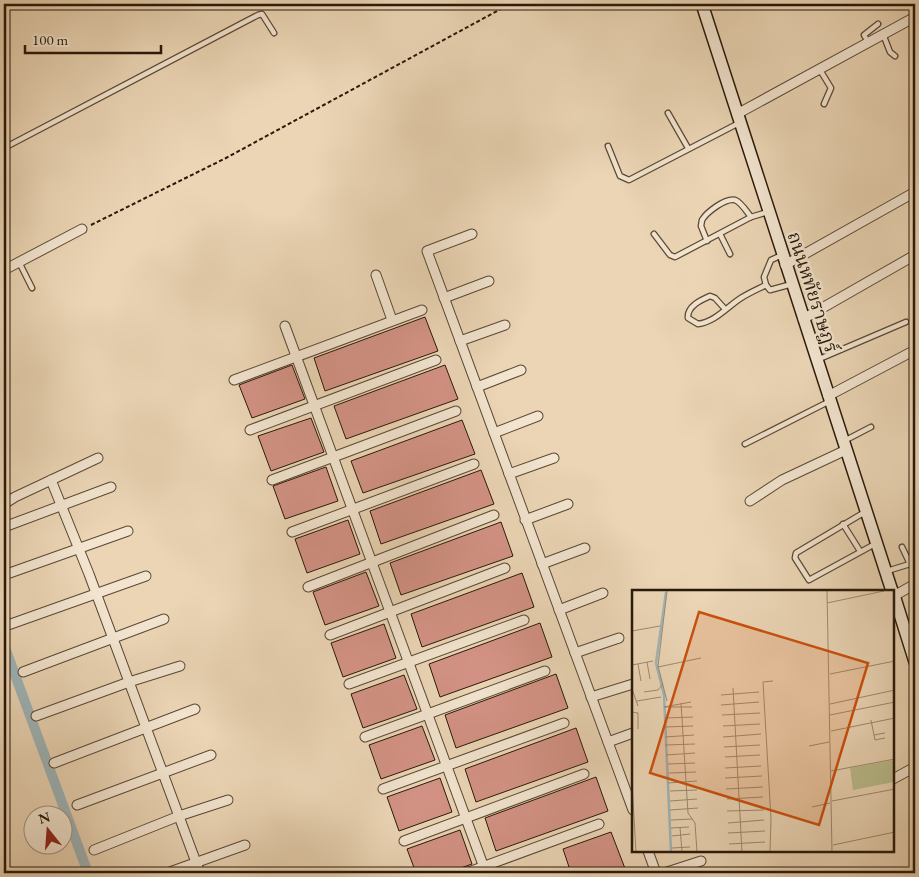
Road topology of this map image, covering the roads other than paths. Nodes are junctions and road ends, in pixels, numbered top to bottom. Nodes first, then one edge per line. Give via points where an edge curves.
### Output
1 (702, 4) edge
2 (914, 4) edge
3 (915, 8) edge
4 (915, 17) edge
5 (878, 24) dead end
6 (274, 33) dead end
7 (883, 34) junction
8 (868, 42) junction
9 (895, 56) dead end
10 (819, 68) junction
11 (824, 104) dead end
12 (668, 113) dead end
13 (738, 118) junction
14 (608, 146) dead end
15 (4, 148) edge
16 (688, 148) junction
17 (915, 192) edge
18 (768, 212) junction
19 (751, 218) junction
20 (82, 229) road end
21 (472, 234) dead end
22 (654, 234) dead end
23 (720, 234) junction
24 (707, 241) junction
25 (730, 254) dead end
26 (915, 256) edge
27 (784, 260) junction
28 (19, 262) junction
29 (4, 270) edge
30 (376, 275) dead end
31 (489, 281) dead end
32 (792, 284) junction
33 (766, 285) junction
34 (32, 288) dead end
35 (444, 298) junction
36 (725, 309) junction
37 (422, 310) dead end
38 (803, 319) junction
39 (392, 320) junction
40 (906, 322) dead end
41 (505, 324) dead end
42 (285, 326) dead end
43 (460, 341) junction
44 (915, 350) edge
45 (296, 357) junction
46 (436, 360) dead end
47 (816, 360) junction
48 (521, 370) dead end
49 (234, 380) dead end
50 (477, 386) junction
51 (829, 399) junction
52 (314, 406) junction
53 (456, 411) dead end
54 (538, 416) dead end
55 (871, 428) dead end
56 (250, 430) dead end
57 (494, 433) junction
58 (745, 444) dead end
59 (845, 446) junction
60 (98, 458) dead end
61 (333, 458) junction
62 (554, 458) dead end
63 (474, 464) dead end
64 (509, 474) junction
65 (51, 480) junction
66 (272, 480) dead end
67 (111, 487) dead end
68 (750, 501) dead end
69 (4, 504) edge
70 (62, 504) junction
71 (568, 504) dead end
72 (352, 510) junction
73 (866, 511) junction
74 (494, 516) dead end
75 (526, 520) junction
76 (844, 524) junction
77 (4, 527) edge
78 (128, 531) dead end
79 (292, 532) dead end
80 (877, 543) junction
81 (902, 547) dead end
82 (79, 548) junction
83 (585, 548) dead end
84 (860, 551) junction
85 (372, 563) junction
86 (542, 564) junction
87 (910, 564) junction
88 (505, 568) dead end
89 (915, 569) edge
90 (886, 571) junction
91 (4, 575) edge
92 (146, 576) dead end
93 (915, 584) edge
94 (308, 587) dead end
95 (892, 590) edge
96 (96, 593) junction
97 (603, 593) dead end
98 (894, 593) edge
99 (894, 596) edge
100 (559, 610) junction
101 (390, 612) junction
102 (164, 619) dead end
103 (524, 620) dead end
104 (8, 625) dead end
105 (330, 635) dead end
106 (112, 637) junction
107 (620, 638) dead end
108 (575, 653) junction
109 (408, 662) junction
110 (915, 662) edge
111 (180, 666) dead end
112 (23, 672) dead end
113 (545, 672) dead end
114 (129, 682) junction
115 (349, 684) dead end
116 (632, 684) edge
117 (591, 697) junction
118 (195, 709) dead end
119 (428, 714) junction
120 (36, 716) dead end
121 (564, 723) dead end
122 (145, 727) junction
123 (632, 733) edge
124 (365, 737) dead end
125 (608, 742) junction
126 (210, 756) dead end
127 (54, 763) dead end
128 (446, 765) junction
129 (915, 767) edge
130 (162, 772) junction
131 (584, 774) dead end
132 (894, 778) edge
133 (628, 786) edge
134 (383, 789) dead end
135 (228, 800) dead end
136 (78, 804) dead end
137 (632, 805) edge
138 (179, 816) junction
139 (466, 818) junction
140 (599, 824) dead end
141 (404, 841) dead end
142 (245, 845) dead end
143 (94, 850) dead end
144 (648, 852) edge
145 (701, 861) dead end
146 (196, 862) junction
147 (485, 870) edge
148 (167, 873) edge
149 (200, 873) edge
150 (466, 873) edge
151 (656, 873) edge
152 (664, 873) edge

1 - 13 main road, ถนนหทัยราษฎร์
2 - 3 lane
4 - 7 street
5 - 8 lane via 865,32
6 - 15 lane via 262,14 258,14
7 - 8 street
7 - 9 lane
8 - 10 street
10 - 11 lane via 831,88
10 - 13 street
12 - 16 lane
13 - 16 lane
13 - 18 main road, ถนนหทัยราษฎร์
14 - 16 lane via 620,176 629,180
17 - 27 street
18 - 19 lane
18 - 27 main road, ถนนหทัยราษฎร์
19 - 23 lane
19 - 24 lane via 739,202 725,202 702,220
20 - 28 street
21 - 35 street via 427,252
22 - 24 lane via 675,257
23 - 24 lane
23 - 25 lane
26 - 38 street
27 - 32 main road, ถนนหทัยราษฎร์
27 - 33 lane via 771,260 764,277
28 - 29 street
28 - 34 lane
30 - 39 street
31 - 35 street
32 - 33 lane via 770,290
32 - 38 main road, ถนนหทัยราษฎร์
33 - 36 lane
35 - 43 street
36 - 36 lane via 705,323 698,324 688,318 691,307 710,296
37 - 39 street
38 - 47 main road, ถนนหทัยราษฎร์
39 - 45 street
40 - 47 lane
41 - 43 street
42 - 45 street
43 - 50 street
44 - 51 street
45 - 49 street
45 - 52 street
46 - 52 street
47 - 51 main road, ถนนหทัยราษฎร์
48 - 50 street
50 - 57 street
51 - 58 lane
51 - 59 main road, ถนนหทัยราษฎร์
52 - 56 street
52 - 61 street
53 - 61 street
54 - 57 street
55 - 59 lane
57 - 64 street
59 - 68 street
59 - 73 main road, ถนนหทัยราษฎร์
60 - 65 street
61 - 66 street
61 - 72 street
62 - 64 street
63 - 72 street
64 - 75 street
65 - 69 street
65 - 70 street
67 - 70 street
70 - 77 street
70 - 82 street
71 - 75 street
72 - 79 street
72 - 85 street
73 - 76 lane
73 - 80 main road, ถนนหทัยราษฎร์
74 - 85 street
75 - 86 street
76 - 84 lane
76 - 84 lane via 795,555 807,578 812,580
78 - 82 street
80 - 84 lane
80 - 90 main road, ถนนหทัยราษฎร์
81 - 87 lane
82 - 91 street
82 - 96 street
83 - 86 street
85 - 94 street
85 - 101 street
86 - 100 street
87 - 89 lane
87 - 90 lane
88 - 101 street
90 - 95 main road, ถนนหทัยราษฎร์
92 - 96 street
93 - 98 street
96 - 104 street
96 - 106 street
97 - 100 street
99 - 110 main road, ถนนหทัยราษฎร์
100 - 108 street
101 - 105 street
101 - 109 street
102 - 106 street
103 - 109 street
106 - 112 street
106 - 114 street
107 - 108 street
108 - 117 street
109 - 115 street
109 - 119 street
111 - 114 street
113 - 119 street
114 - 120 street
114 - 122 street
116 - 117 street
117 - 125 street
118 - 122 street
119 - 124 street
119 - 128 street
121 - 128 street
122 - 127 street
122 - 130 street
123 - 125 street
125 - 133 street
126 - 130 street
128 - 134 street
128 - 139 street
129 - 132 street
130 - 136 street
130 - 138 street
131 - 139 street
133 - 137 street
135 - 138 street
138 - 143 street
138 - 146 street
139 - 141 street
139 - 147 street
140 - 147 street
142 - 146 street
144 - 151 street
145 - 152 street
146 - 148 street
146 - 149 street
147 - 150 street

